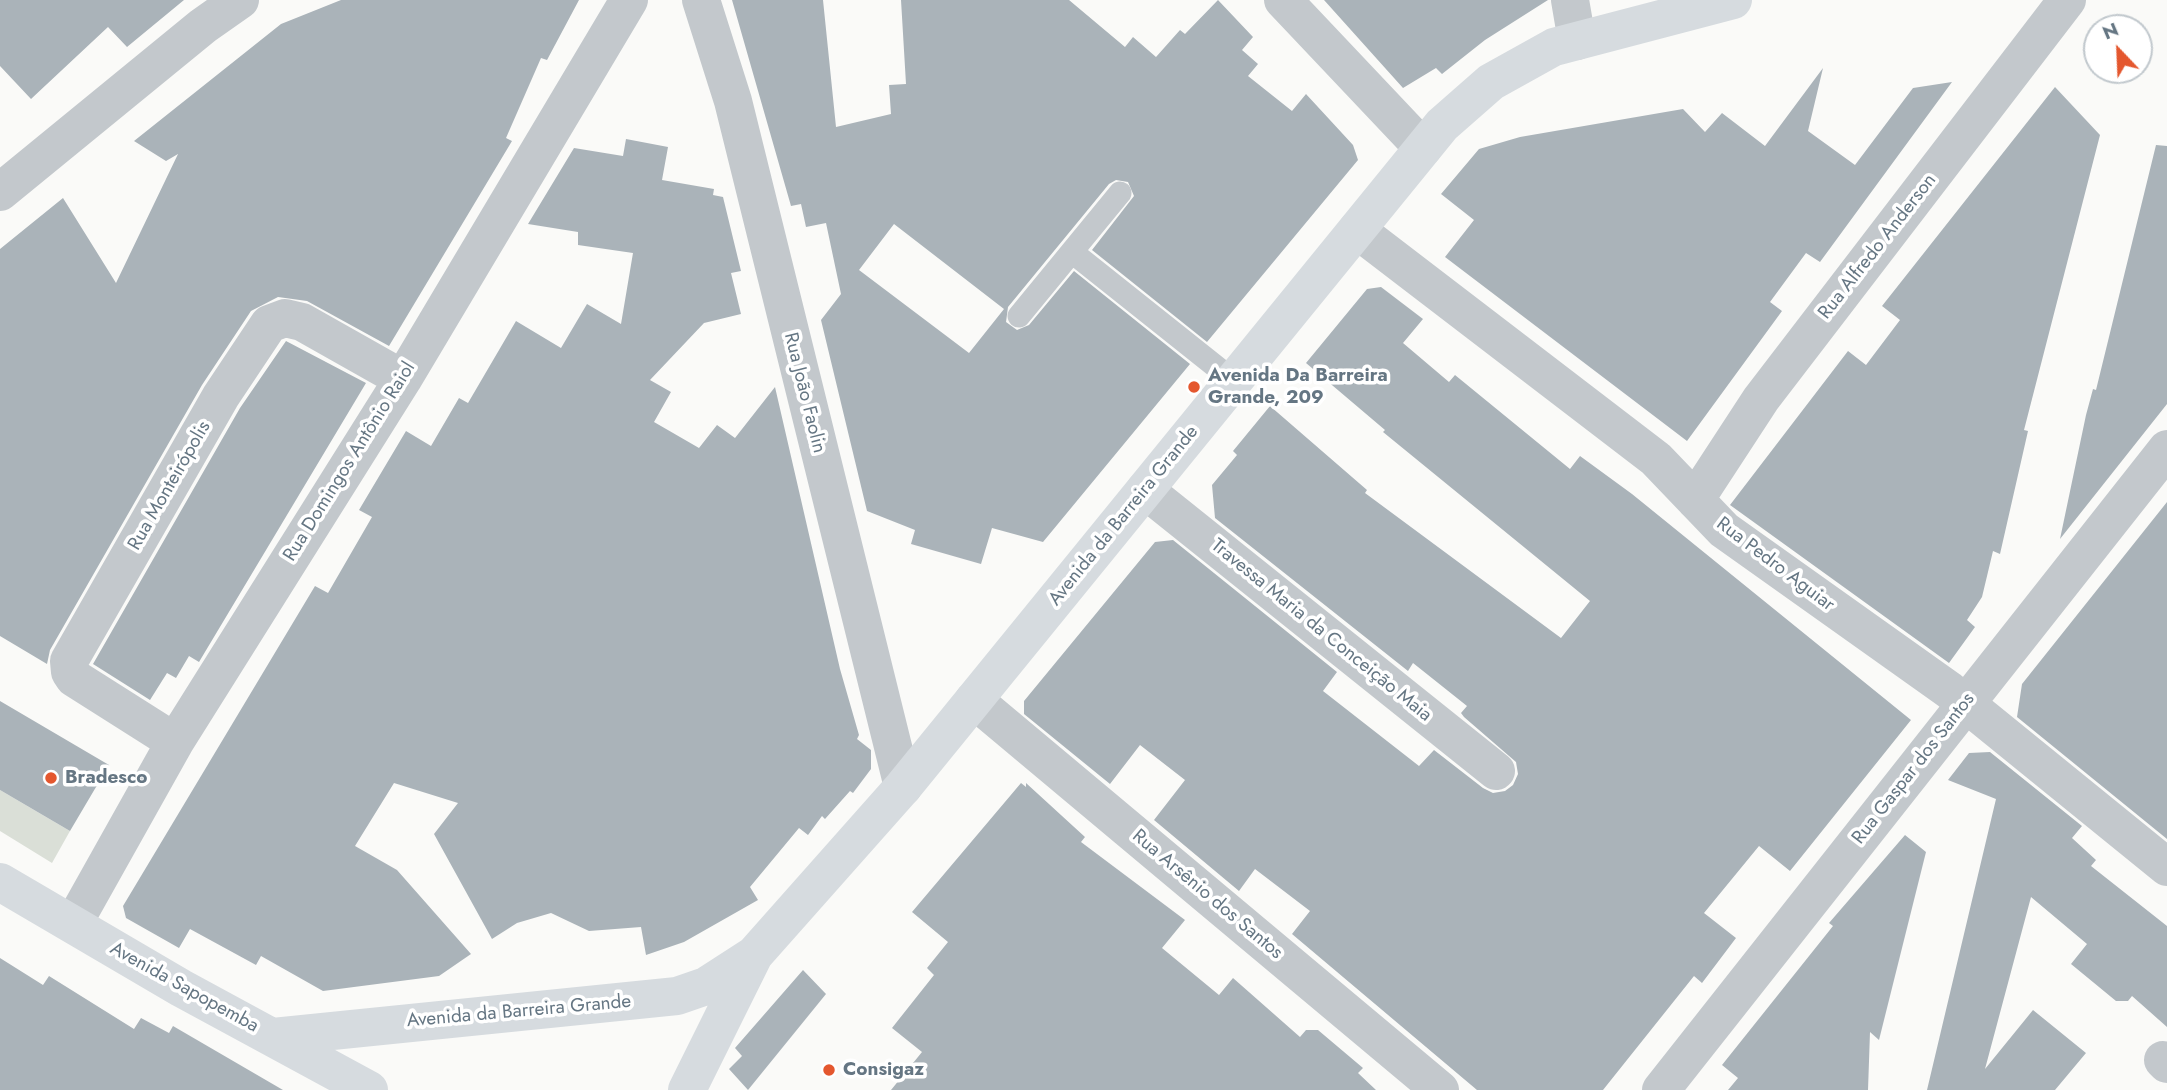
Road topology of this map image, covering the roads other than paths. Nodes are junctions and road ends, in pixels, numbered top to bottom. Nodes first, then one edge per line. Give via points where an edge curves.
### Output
1 (240, 0) edge
2 (629, 0) edge
3 (701, 0) edge
4 (1283, 0) edge
5 (1570, 0) edge
6 (1733, 0) edge
7 (2067, 0) edge
8 (1577, 41) junction
9 (1423, 148) junction
10 (0, 192) edge
11 (1120, 193) dead end
12 (1357, 230) junction
13 (1072, 251) junction
14 (1019, 316) dead end
15 (403, 379) junction
16 (1234, 381) junction
17 (2167, 449) edge
18 (1145, 490) junction
19 (1695, 500) junction
20 (974, 700) junction
21 (1964, 704) junction
22 (175, 742) junction
23 (1496, 771) dead end
24 (903, 787) junction
25 (2167, 867) edge
26 (0, 882) edge
27 (73, 924) junction
28 (754, 955) junction
29 (649, 1000) junction
30 (400, 1023) junction
31 (273, 1037) junction
32 (695, 1074) edge
33 (369, 1090) edge
34 (378, 1090) edge
35 (1440, 1090) edge
36 (1661, 1090) edge

1 - 10 street
2 - 15 street, Rua Domingos Antônio Raiol
3 - 24 street, Rua João Faolin via 733,101
4 - 9 street
5 - 8 street
6 - 8 main road, Avenida da Barreira Grande
7 - 19 street, Rua Alfredo Anderson via 1761,399
8 - 9 main road, Avenida da Barreira Grande via 1554,47 1491,82
9 - 12 main road, Avenida da Barreira Grande
11 - 13 lane
12 - 16 main road, Avenida da Barreira Grande
12 - 19 street, Rua Pedro Aguiar via 1656,459
13 - 14 lane
13 - 16 lane
15 - 22 street, Rua Domingos Antônio Raiol
15 - 22 street, Rua Monteirópolis via 302,322 285,318 270,324 221,396 69,661 74,678
16 - 18 main road, Avenida da Barreira Grande
17 - 21 street, Rua Gaspar dos Santos
18 - 20 main road, Avenida da Barreira Grande
18 - 23 street, Travessa Maria da Conceição Maia
19 - 21 street, Rua Pedro Aguiar via 1724,530
20 - 24 main road, Avenida da Barreira Grande
20 - 35 street, Rua Arsênio dos Santos
21 - 25 street, Rua Pedro Aguiar
21 - 36 street, Rua Gaspar dos Santos
22 - 27 street, Rua Domingos Antônio Raiol
24 - 28 main road, Avenida da Barreira Grande
26 - 27 main road, Avenida Sapopemba
27 - 31 main road, Avenida Sapopemba
28 - 29 main road, Avenida da Barreira Grande via 698,990
28 - 32 main road, Avenida da Barreira Grande
29 - 30 main road, Avenida da Barreira Grande
29 - 32 main road via 687,1022
30 - 31 main road, Avenida da Barreira Grande
30 - 34 main road via 374,1055
31 - 33 main road, Avenida Sapopemba

